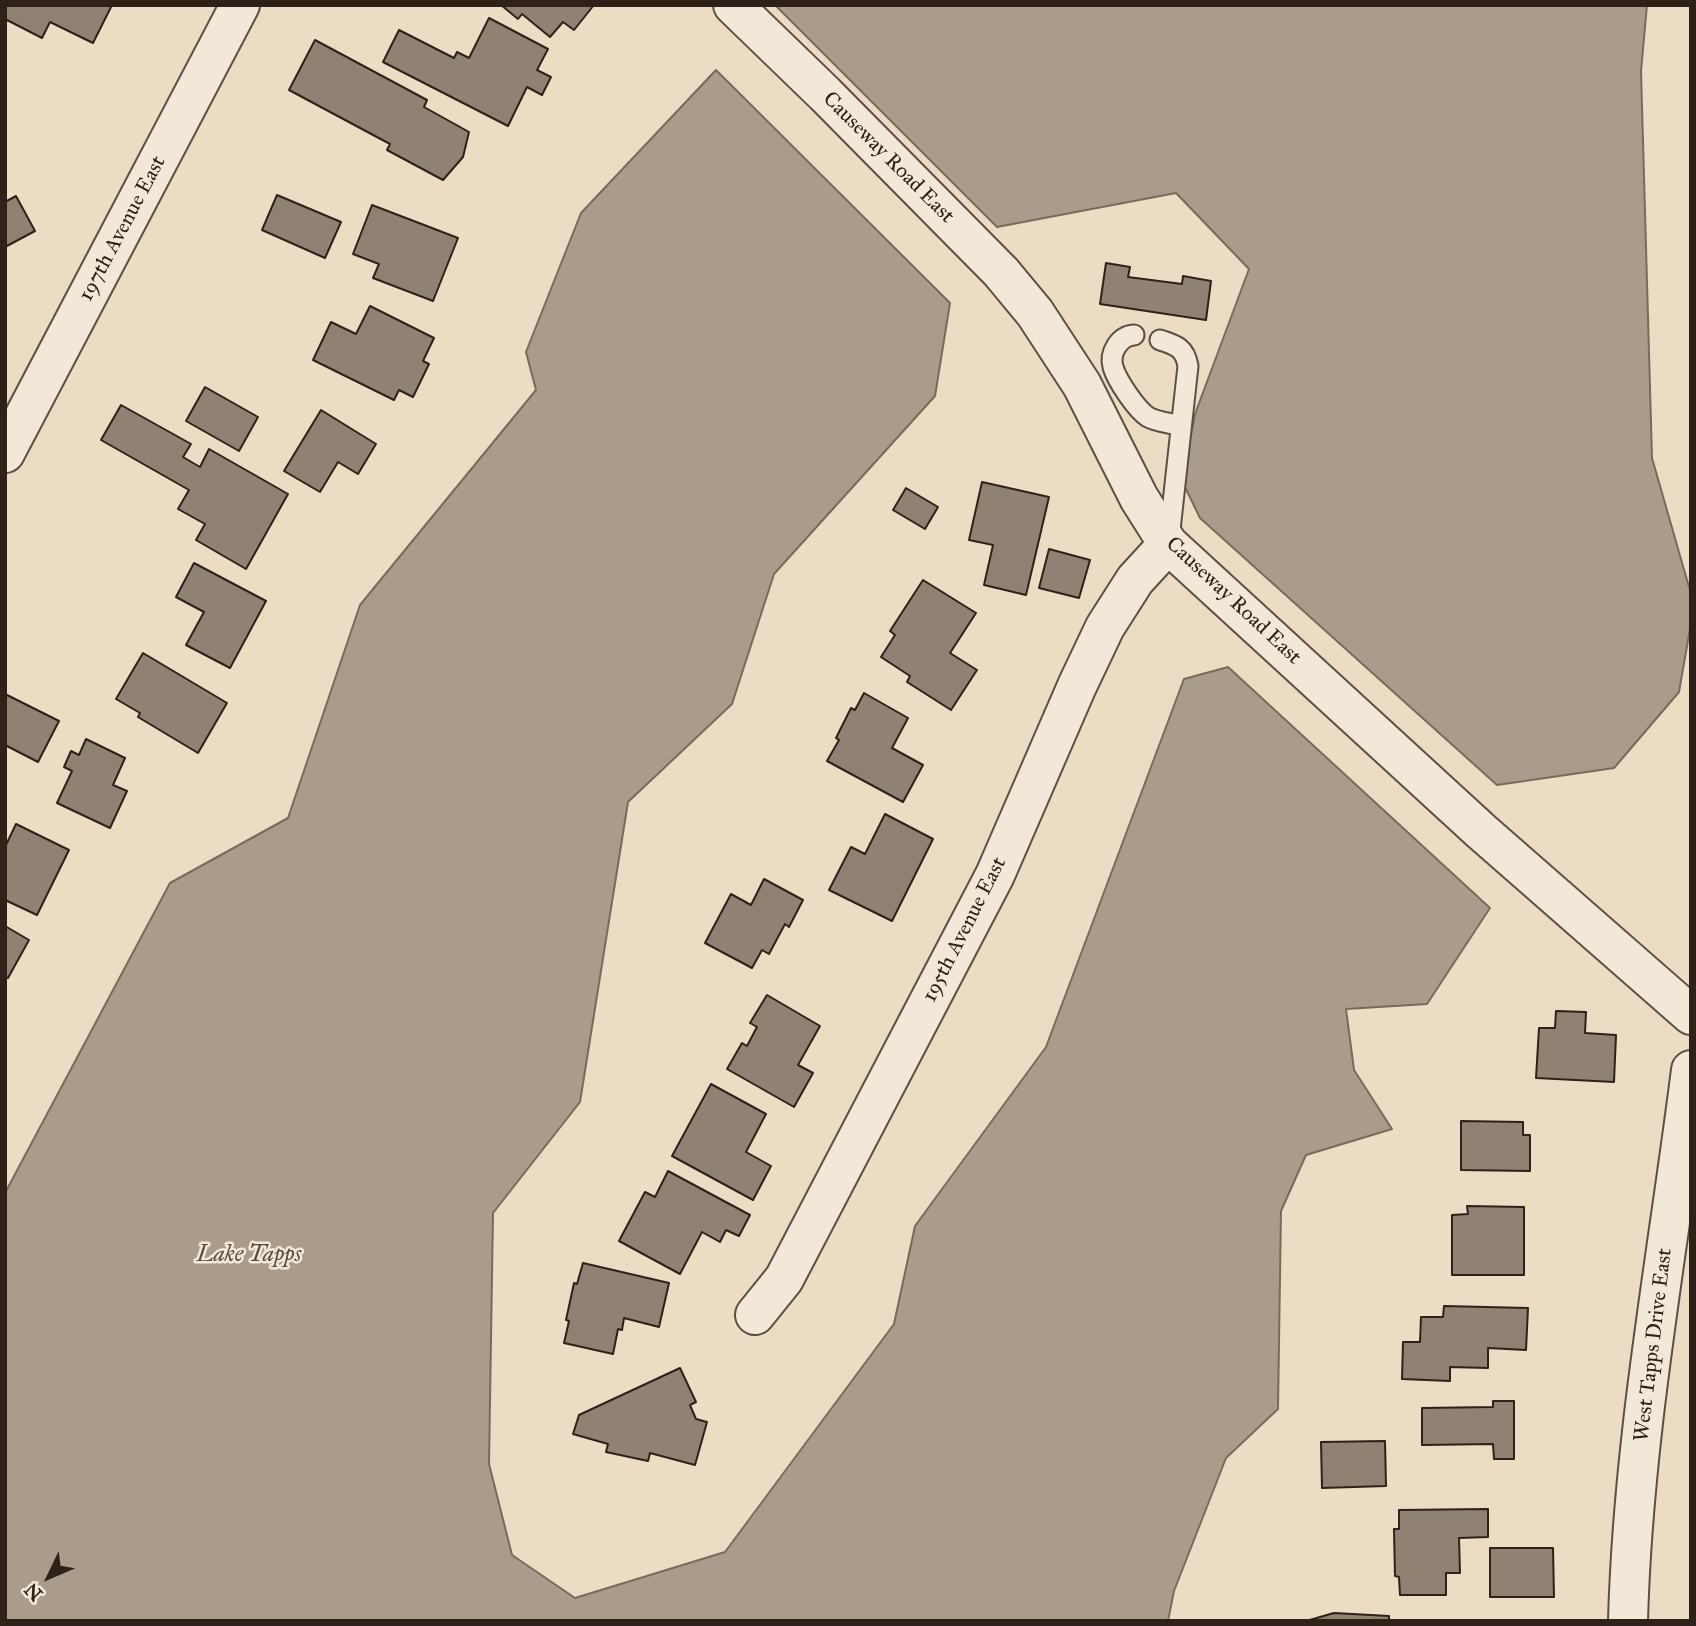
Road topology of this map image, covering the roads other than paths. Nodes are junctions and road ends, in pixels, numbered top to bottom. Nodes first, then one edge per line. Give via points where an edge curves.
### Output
1 (240, 5) edge
2 (733, 5) edge
3 (1134, 335) dead end
4 (1160, 340) dead end
5 (1181, 426) junction
6 (5, 453) edge
7 (1168, 544) junction
8 (1691, 1015) edge
9 (1691, 1070) edge
10 (755, 1315) dead end
11 (1628, 1621) edge

1 - 6 street, 197th Avenue East
2 - 7 street, Causeway Road East via 981,252 1035,313 1082,385 1139,498
3 - 5 lane via 1118,342 1114,370 1149,418
4 - 5 lane via 1179,346 1186,355
5 - 7 lane
7 - 8 street, Causeway Road East
7 - 10 street, 195th Avenue East via 1135,580 1105,627 995,875 784,1279
9 - 11 street, West Tapps Drive East via 1653,1339 1629,1559

